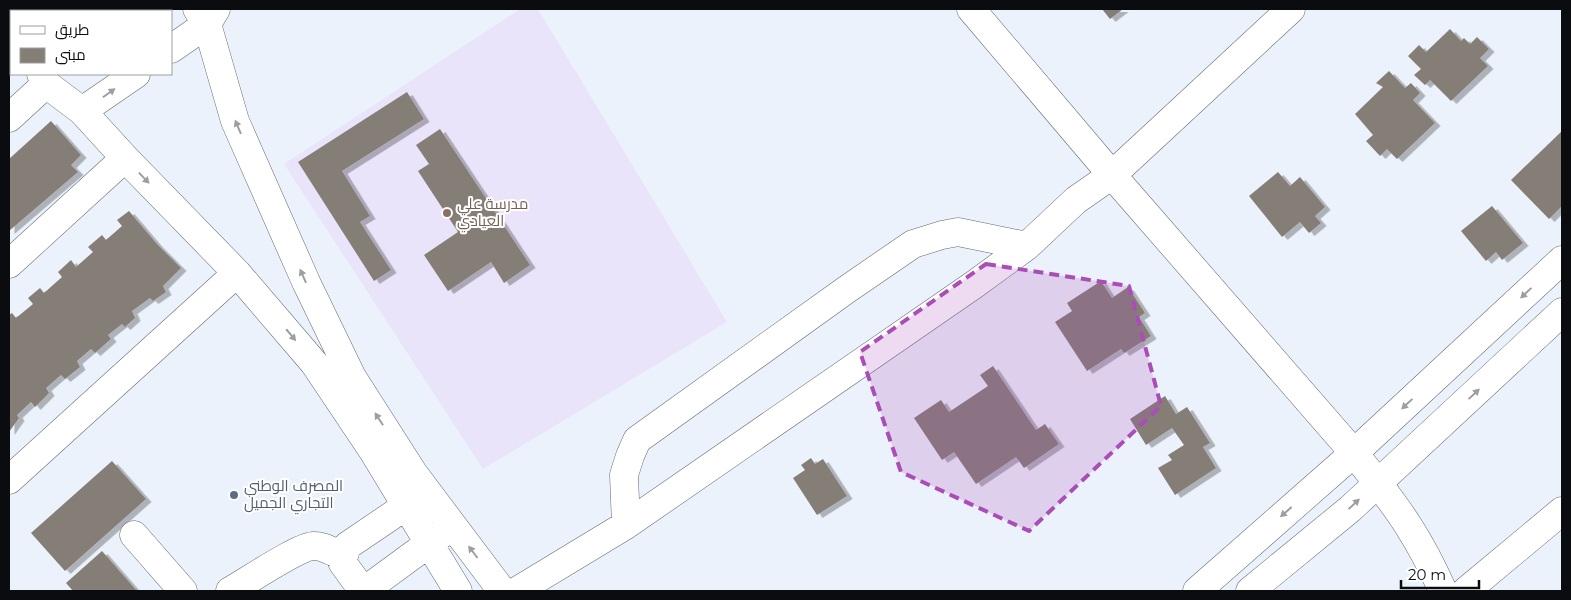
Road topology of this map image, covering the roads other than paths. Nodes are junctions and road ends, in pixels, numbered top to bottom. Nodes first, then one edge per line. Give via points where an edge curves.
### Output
1 (971, 9) edge
2 (1291, 9) edge
3 (207, 14) edge
4 (172, 48) edge
5 (135, 75) edge
6 (43, 79) edge
7 (82, 111) junction
8 (9, 118) edge
9 (124, 158) junction
10 (1112, 175) junction
11 (1027, 246) junction
12 (1562, 260) edge
13 (9, 264) edge
14 (237, 273) junction
15 (1562, 312) edge
16 (1354, 453) junction
17 (9, 480) edge
18 (1378, 483) junction
19 (406, 506) junction
20 (1562, 511) edge
21 (626, 525) junction
22 (454, 527) junction
23 (134, 535) dead end
24 (429, 543) junction
25 (343, 556) junction
26 (184, 591) edge
27 (230, 591) edge
28 (363, 591) edge
29 (458, 591) edge
30 (502, 591) edge
31 (517, 591) edge
32 (1196, 591) edge
33 (1250, 591) edge
34 (1443, 591) edge
35 (1466, 591) edge

1 - 10 street
2 - 10 street
3 - 4 street
22 -> 3 street via 414,474 352,377 306,282 236,121
7 -> 5 street
6 - 7 street
6 - 8 street
7 - 9 street
9 - 13 street
9 -> 14 street
10 - 11 street via 1076,200
10 - 16 street
11 - 21 street
11 - 21 street via 958,232 912,244 638,440 624,475
12 -> 16 street
14 - 17 street
14 -> 19 street via 314,363
18 -> 15 street
16 - 18 street
16 -> 32 street
33 -> 18 street
18 - 34 street via 1409,526
19 - 24 street
19 - 25 street via 347,546
20 - 35 street
21 - 31 street
22 - 24 street
30 -> 22 street
23 - 26 street
24 - 28 street
24 - 29 street
25 - 27 street via 314,546 299,551
25 - 28 street via 342,562

